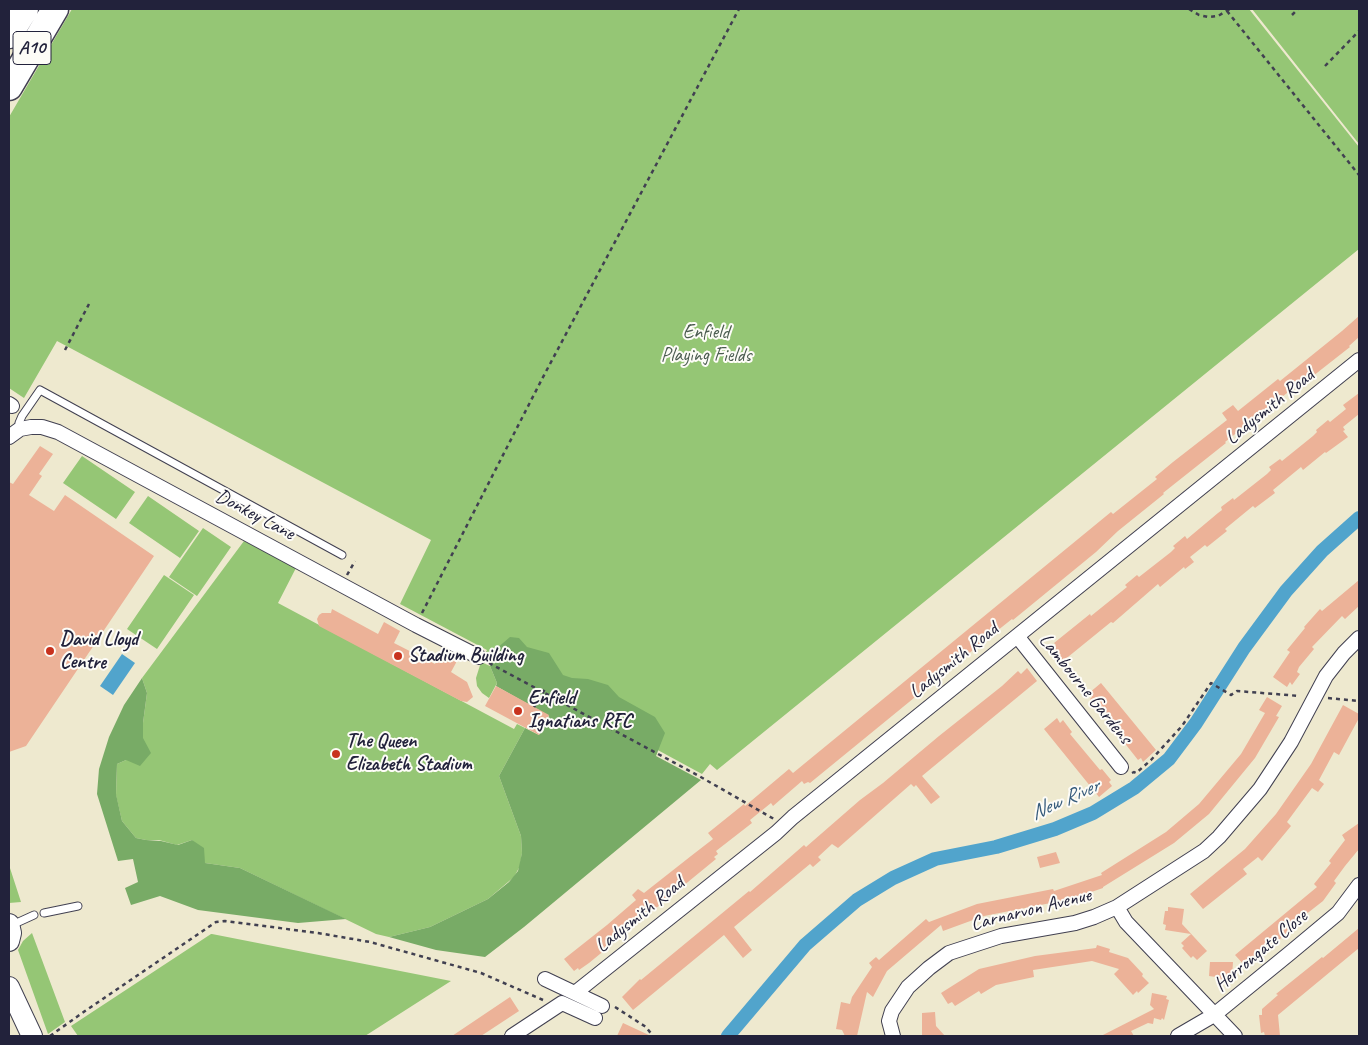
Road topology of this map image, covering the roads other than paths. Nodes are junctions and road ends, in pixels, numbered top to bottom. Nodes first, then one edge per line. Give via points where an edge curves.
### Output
1 (25, 9) edge
2 (55, 9) edge
3 (9, 35) edge
4 (9, 87) edge
5 (1359, 360) edge
6 (14, 433) edge
7 (342, 555) dead end
8 (1017, 636) junction
9 (1359, 638) edge
10 (479, 657) road end
11 (1128, 769) road end
12 (1359, 885) edge
13 (78, 906) dead end
14 (1117, 907) junction
15 (44, 913) dead end
16 (34, 915) dead end
17 (9, 930) edge
18 (545, 979) dead end
19 (9, 987) edge
20 (575, 992) junction
21 (559, 1004) junction
22 (1214, 1015) junction
23 (32, 1036) edge
24 (512, 1036) edge
25 (893, 1036) edge
26 (1178, 1036) edge
27 (1235, 1036) edge

1 - 3 highway, A10
2 - 4 highway, A10
5 - 8 street, Ladysmith Road
6 - 7 lane via 40,390
6 - 10 street, Donkey Lane via 31,427 58,432
8 - 11 street, Lambourne Gardens
8 - 20 street, Ladysmith Road
9 - 14 street, Carnarvon Avenue via 1326,676 1280,761 1219,837 1204,851
12 - 22 street, Herrongate Close via 1338,913
13 - 15 lane
14 - 22 street via 1126,922
14 - 25 street, Carnarvon Avenue via 1075,923 1001,936 949,953 908,987 888,1021
16 - 17 lane
18 - 20 street
19 - 23 street
20 - 21 lane
20 - 21 street via 603,1010
21 - 24 street
22 - 26 street, Herrongate Close
22 - 27 street

